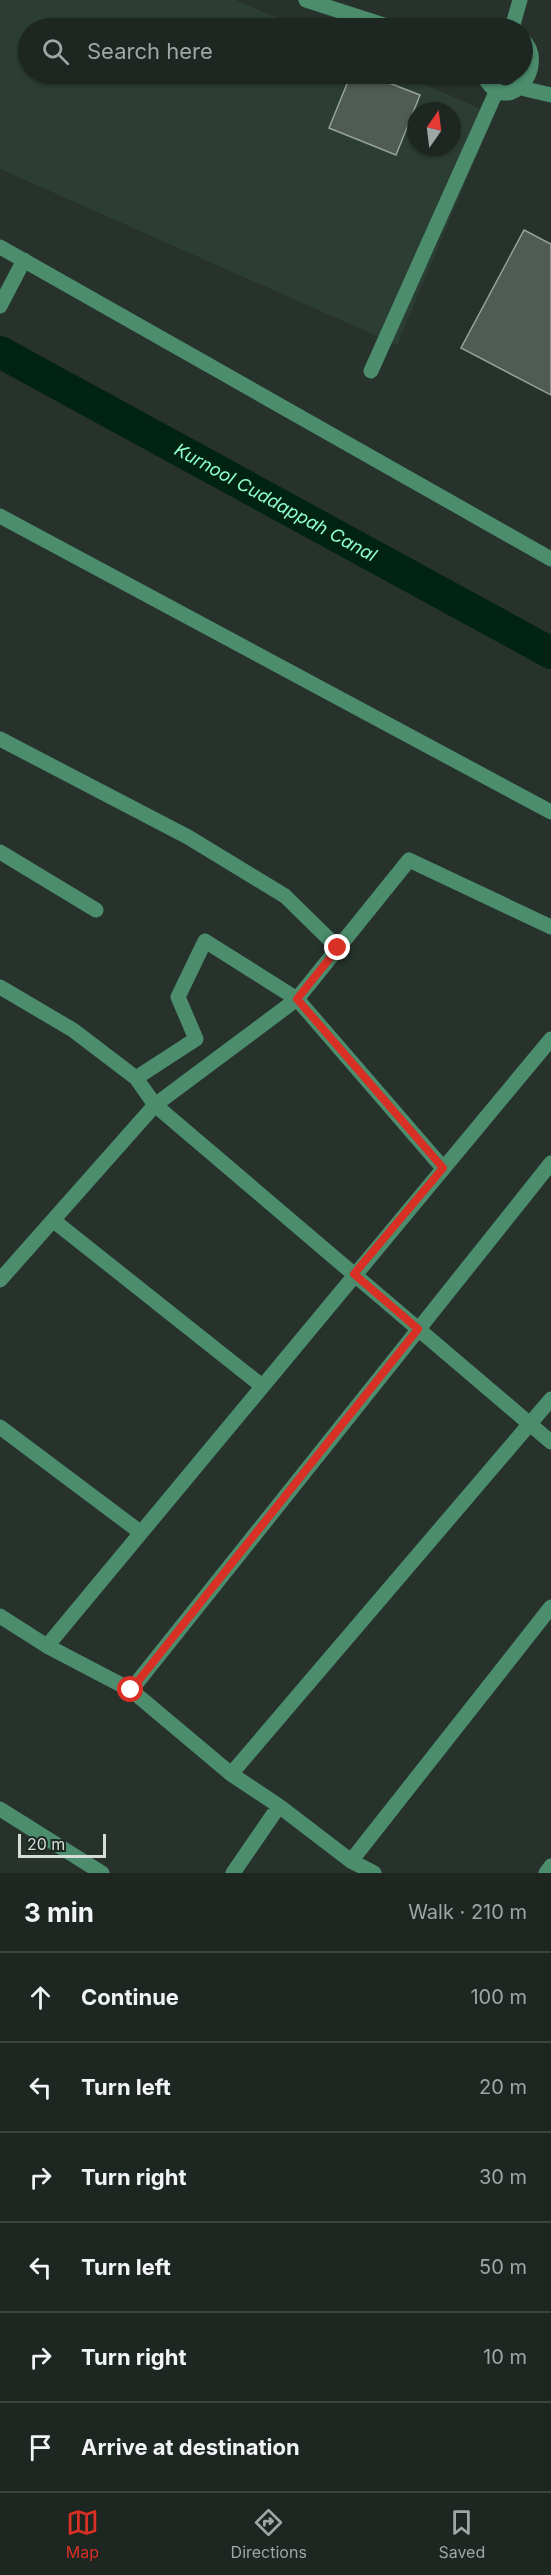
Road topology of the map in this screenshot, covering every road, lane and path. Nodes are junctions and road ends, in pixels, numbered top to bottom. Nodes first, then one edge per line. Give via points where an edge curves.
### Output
1 (306, 0) edge
2 (520, 0) edge
3 (362, 18) edge
4 (515, 18) edge
5 (533, 47) edge
6 (533, 80) edge
7 (489, 84) edge
8 (531, 84) edge
9 (525, 89) junction
10 (497, 90) junction
11 (551, 95) edge
12 (0, 247) edge
13 (24, 260) junction
14 (0, 306) edge
15 (371, 371) dead end
16 (0, 516) edge
17 (551, 560) edge
18 (0, 739) edge
19 (551, 812) edge
20 (0, 852) edge
21 (96, 910) dead end
22 (551, 927) edge
23 (338, 948) junction
24 (0, 987) edge
25 (297, 999) junction
26 (551, 1039) edge
27 (136, 1078) junction
28 (155, 1105) junction
29 (551, 1163) edge
30 (443, 1168) junction
31 (54, 1221) junction
32 (354, 1274) junction
33 (0, 1280) edge
34 (418, 1329) junction
35 (262, 1386) junction
36 (551, 1399) edge
37 (531, 1425) junction
38 (0, 1426) edge
39 (551, 1442) edge
40 (140, 1532) junction
41 (551, 1607) edge
42 (0, 1616) edge
43 (47, 1646) junction
44 (131, 1690) junction
45 (231, 1774) junction
46 (279, 1806) junction
47 (0, 1809) edge
48 (351, 1861) junction
49 (551, 1866) edge
50 (102, 1873) edge
51 (233, 1873) edge
52 (374, 1873) edge
53 (546, 1873) edge

1 - 3 street
2 - 4 street
5 - 6 street via 539,65
7 - 10 street
8 - 9 street
9 - 10 street via 506,93
9 - 11 street
10 - 15 street
12 - 13 street
13 - 14 street
13 - 17 street
16 - 19 street
18 - 23 street via 188,837 285,896
20 - 21 street
22 - 23 street via 409,860
23 - 25 street
24 - 27 street via 73,1030
25 - 27 street via 205,942 178,998 196,1039
25 - 28 street
25 - 30 street
26 - 30 street
27 - 28 street
28 - 31 street
28 - 32 street
29 - 34 street
30 - 32 street
31 - 33 street
31 - 35 street
32 - 34 street
32 - 35 street
34 - 37 street
34 - 44 street
35 - 40 street
36 - 37 street
37 - 39 street
37 - 45 street
38 - 40 street
40 - 43 street
41 - 48 street
42 - 43 street
43 - 44 street
44 - 45 street
45 - 46 street
46 - 48 street
46 - 51 street
47 - 50 street
48 - 52 street
49 - 53 street

